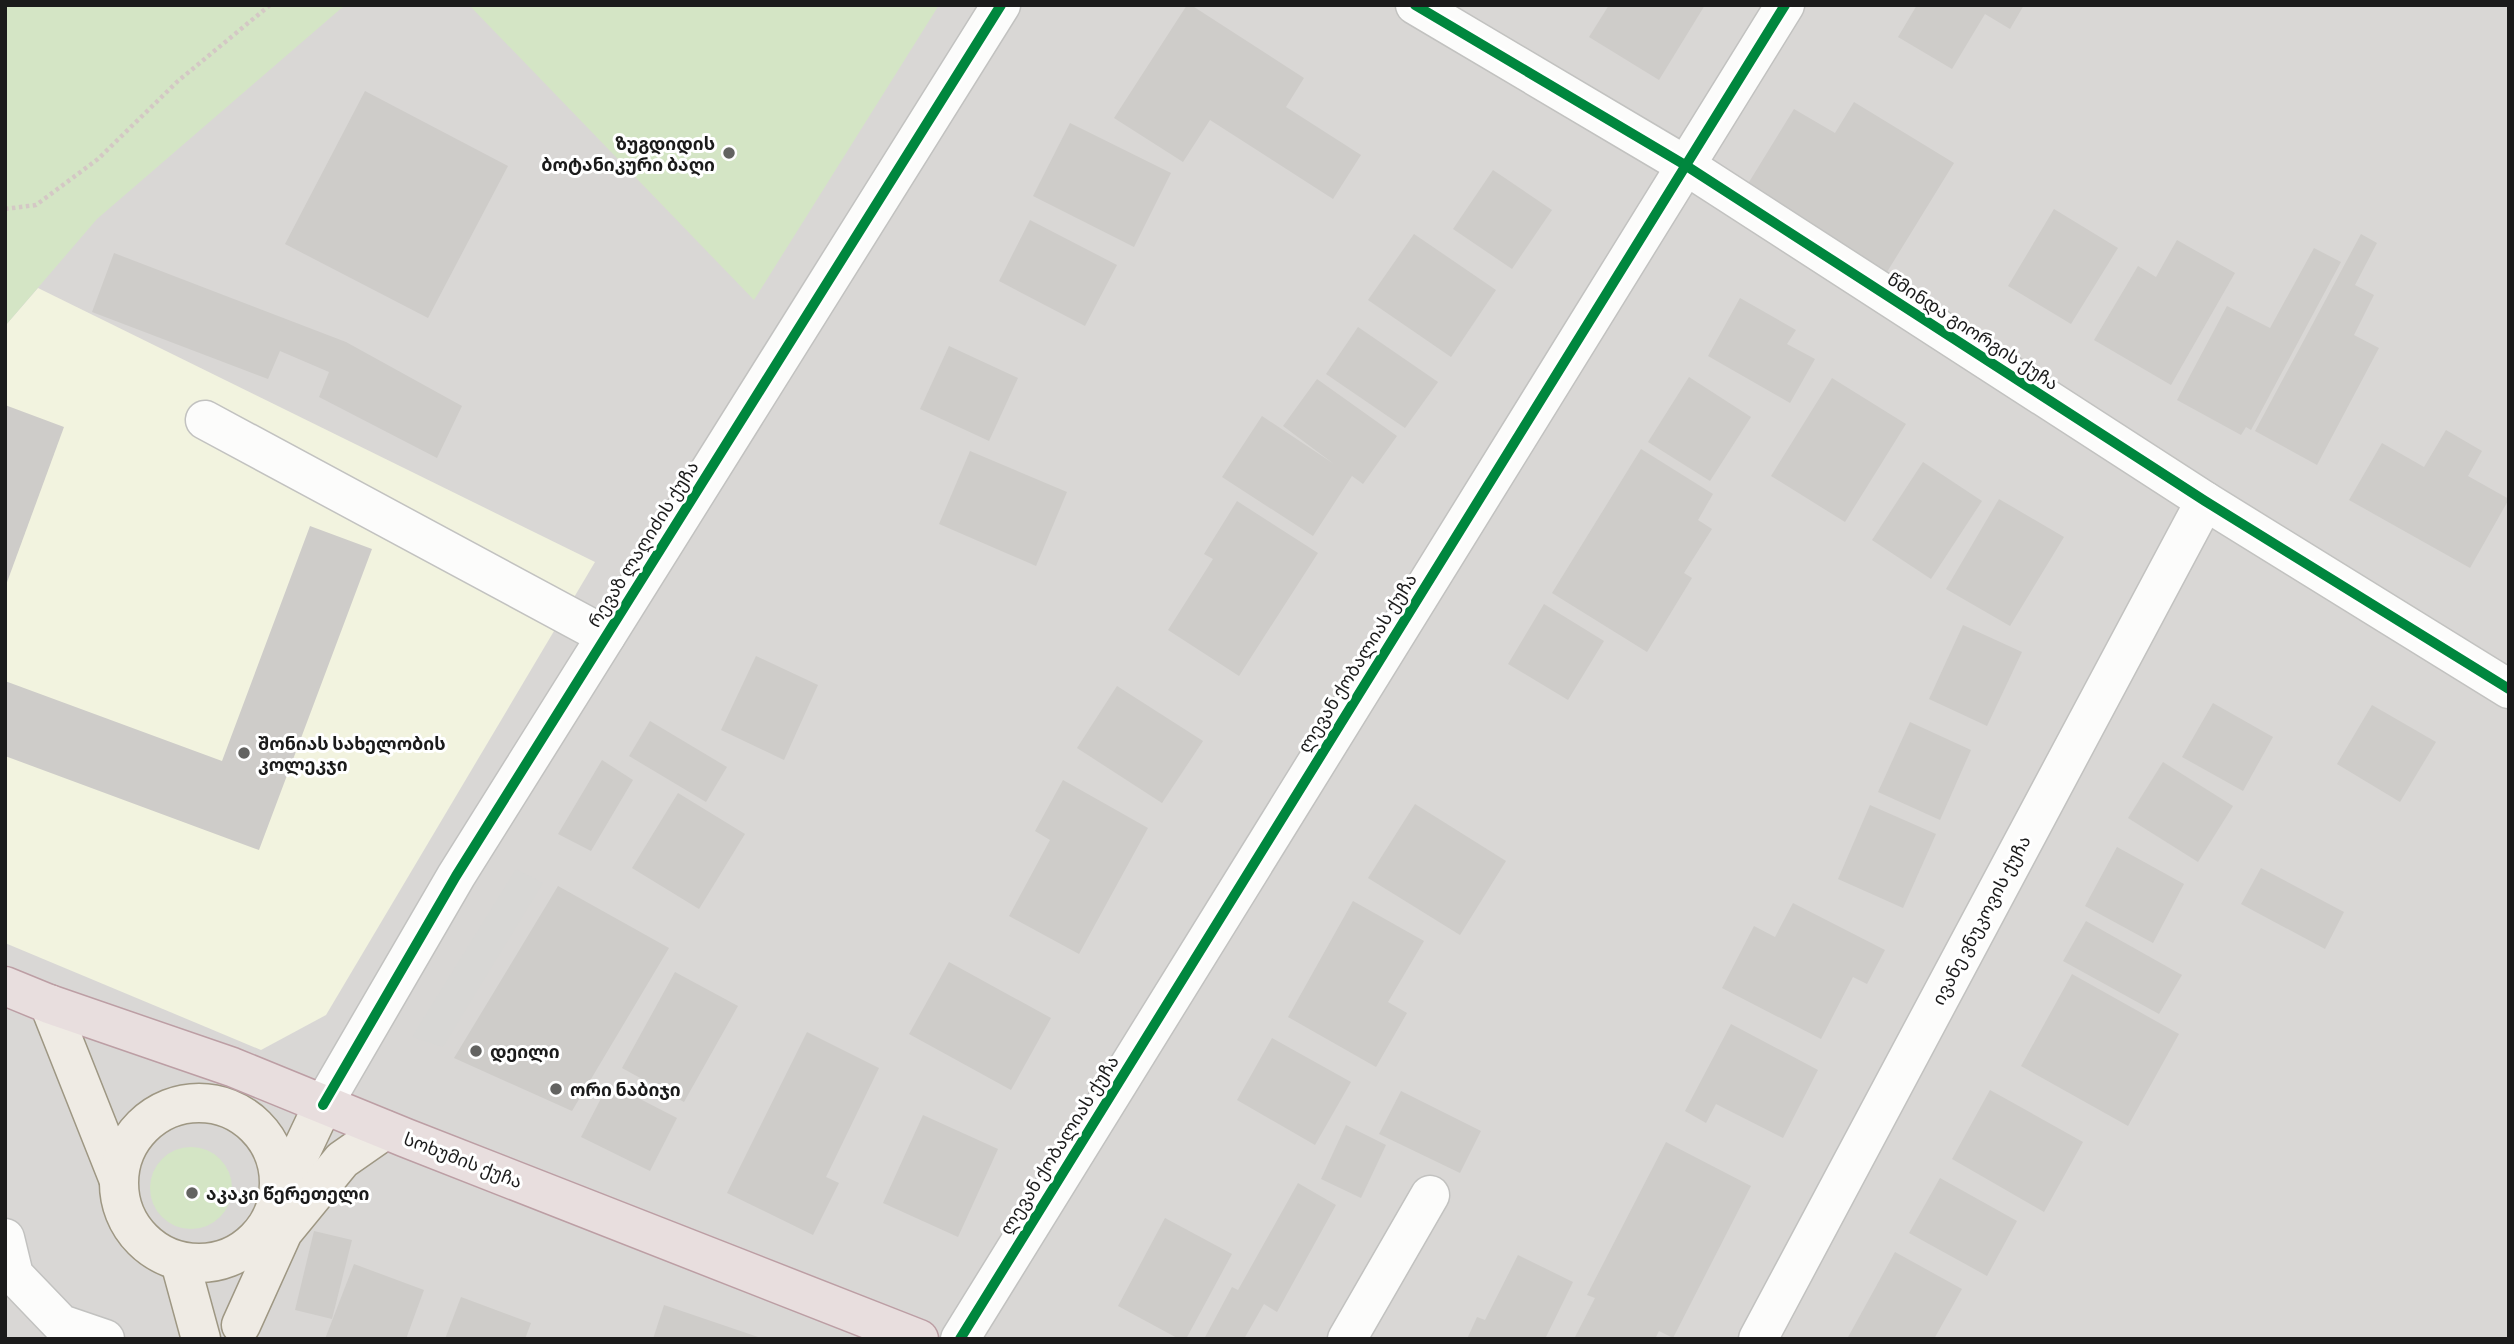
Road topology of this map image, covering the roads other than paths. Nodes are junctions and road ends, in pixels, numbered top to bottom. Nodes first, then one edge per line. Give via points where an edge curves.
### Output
1 (1001, 5) edge
2 (1415, 5) edge
3 (1785, 5) edge
4 (1685, 165) junction
5 (205, 420) dead end
6 (2205, 501) junction
7 (606, 636) junction
8 (2509, 689) edge
9 (5, 986) edge
10 (49, 1004) junction
11 (232, 1067) junction
12 (176, 1105) junction
13 (323, 1105) junction
14 (385, 1130) junction
15 (118, 1178) junction
16 (1430, 1195) dead end
17 (272, 1214) junction
18 (5, 1238) edge
19 (180, 1262) junction
20 (240, 1332) edge
21 (105, 1339) edge
22 (201, 1339) edge
23 (919, 1339) edge
24 (960, 1339) edge
25 (1347, 1339) edge
26 (1758, 1339) edge

1 - 7 street, რევაზ ლაღიძის ქუჩა
2 - 4 street, წმინდა გიორგის ქუჩა
3 - 4 street, ლევან ქობალიას ქუჩა
4 - 6 street, წმინდა გიორგის ქუჩა
4 - 24 street, ლევან ქობალიას ქუჩა
5 - 7 street
6 - 8 street, წმინდა გიორგის ქუჩა
6 - 26 street, ივანე ვნუკოვის ქუჩა
7 - 13 street, რევაზ ლაღიძის ქუჩა via 456,876
9 - 10 highway, სოხუმის ქუჩა
10 - 11 highway, სოხუმის ქუჩა
10 - 15 main road
11 - 12 main road
11 - 13 highway, სოხუმის ქუჩა
12 - 15 main road via 147,1121 126,1146
12 - 17 main road via 209,1103 240,1113 264,1135 278,1165
13 - 14 highway, სოხუმის ქუჩა
13 - 17 main road
14 - 20 main road via 342,1160 283,1232
14 - 23 highway, სოხუმის ქუჩა
15 - 19 main road via 124,1215 146,1245
16 - 25 street
17 - 19 main road via 242,1252 212,1263
17 - 20 main road
18 - 21 street via 14,1275 61,1324
19 - 22 main road

